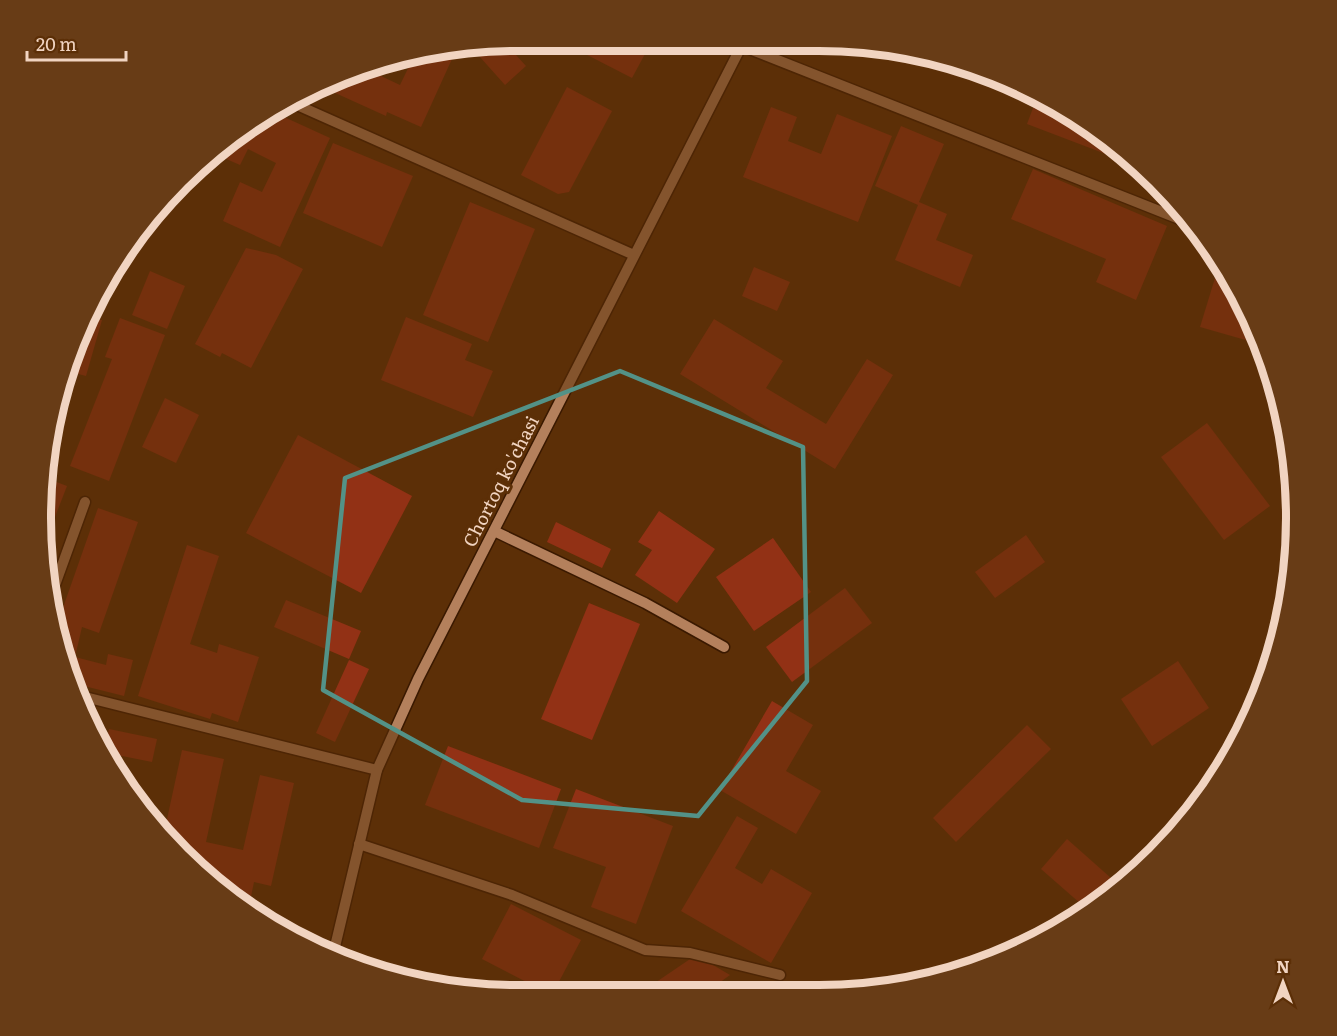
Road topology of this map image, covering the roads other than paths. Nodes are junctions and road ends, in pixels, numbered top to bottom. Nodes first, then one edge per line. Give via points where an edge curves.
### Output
1 (739, 51) edge
2 (760, 51) edge
3 (299, 106) edge
4 (1176, 218) edge
5 (634, 255) junction
6 (85, 502) dead end
7 (494, 531) junction
8 (56, 583) edge
9 (724, 647) dead end
10 (87, 698) edge
11 (377, 770) junction
12 (359, 844) junction
13 (335, 947) edge
14 (780, 975) dead end

1 - 5 street, Chortoq ko'chasi
2 - 4 street
3 - 5 street
5 - 7 street, Chortoq ko'chasi
6 - 8 street
7 - 9 street via 645,603
7 - 11 street, Chortoq ko'chasi via 418,679
10 - 11 street
11 - 12 street, Chortoq ko'chasi
12 - 13 street, Chortoq ko'chasi
12 - 14 street via 512,895 645,950 690,952

